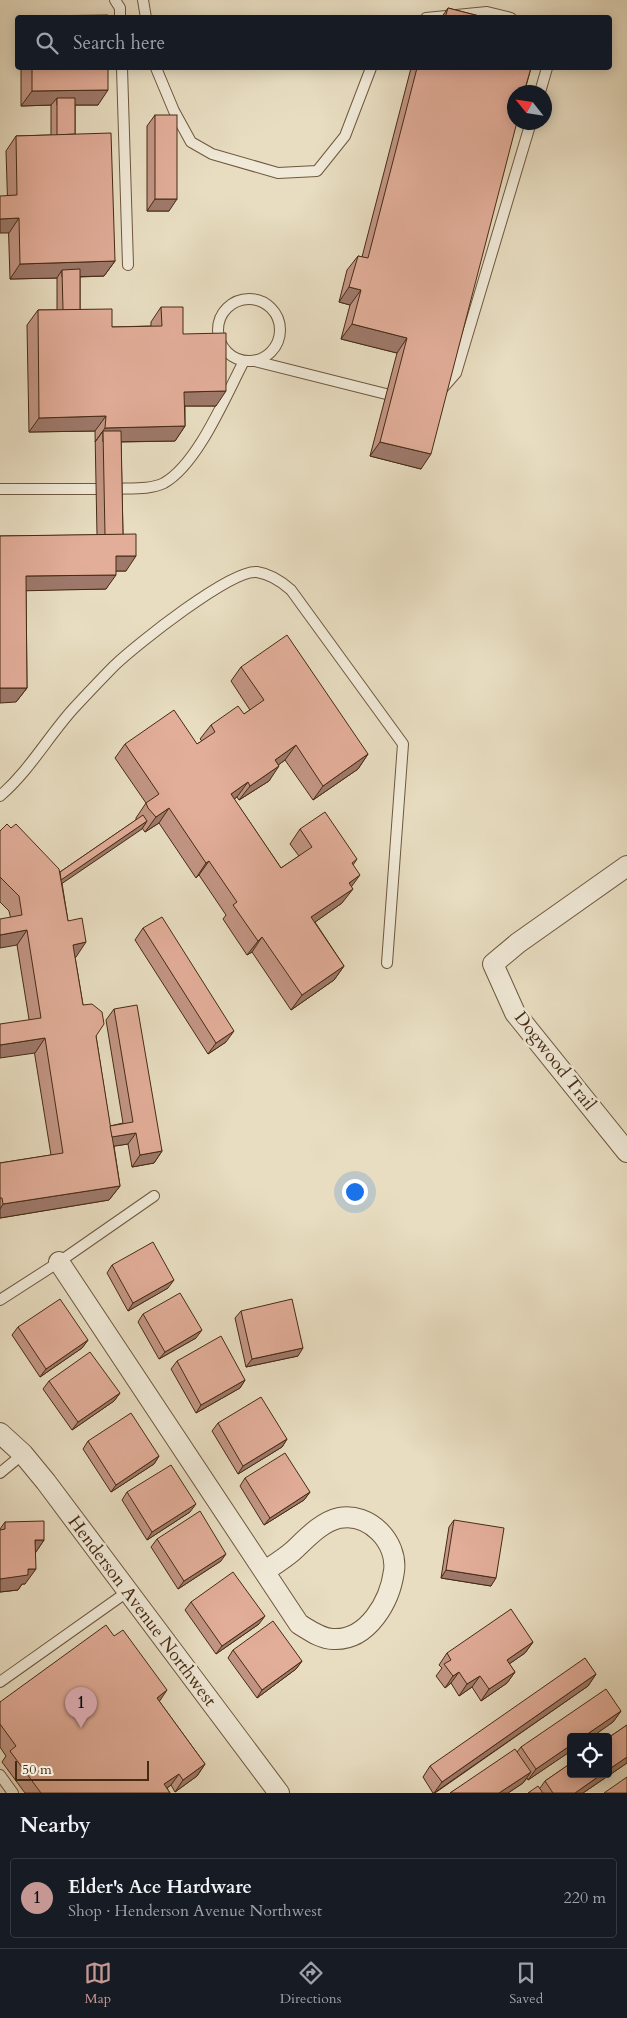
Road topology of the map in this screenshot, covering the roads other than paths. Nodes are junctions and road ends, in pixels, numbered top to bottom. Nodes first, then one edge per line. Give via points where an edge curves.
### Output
1 (115, 0) edge
2 (143, 0) edge
3 (120, 15) edge
4 (146, 15) edge
5 (456, 15) edge
6 (499, 15) edge
7 (122, 70) edge
8 (157, 70) edge
9 (370, 70) edge
10 (546, 70) edge
11 (542, 85) edge
12 (529, 130) edge
13 (128, 264) dead end
14 (249, 361) junction
15 (442, 389) edge
16 (386, 394) dead end
17 (0, 489) edge
18 (96, 489) dead end
19 (114, 489) edge
20 (0, 796) edge
21 (627, 866) edge
22 (387, 963) dead end
23 (627, 1152) edge
24 (154, 1196) dead end
25 (59, 1262) junction
26 (0, 1300) edge
27 (0, 1433) edge
28 (23, 1454) junction
29 (0, 1473) edge
30 (265, 1571) junction
31 (127, 1592) junction
32 (0, 1682) edge
33 (0, 1775) edge
34 (13, 1793) edge
35 (278, 1793) edge

1 - 3 lane
2 - 4 lane
5 - 6 lane via 487,12
7 - 13 lane
8 - 9 lane via 191,142 212,154 278,173 317,171 346,136
10 - 11 lane
12 - 15 lane via 456,373
14 - 14 lane via 231,355 220,343 219,323 230,306 250,300 260,302 275,314 279,334 271,351
14 - 16 lane
14 - 19 lane via 196,453 173,476 163,484
17 - 18 lane
20 - 22 lane via 116,663 206,594 233,578 255,572 270,576 291,590 403,744
21 - 23 street, Dogwood Trail via 493,964 515,1013
24 - 25 lane
25 - 26 lane
25 - 30 street
27 - 28 street, Henderson Avenue Northwest
28 - 29 lane
28 - 31 street, Henderson Avenue Northwest
30 - 30 street via 299,1624 333,1640 368,1628 388,1592 394,1570 391,1550 383,1534 362,1520 338,1518 324,1525
31 - 32 lane
31 - 35 street, Henderson Avenue Northwest
33 - 34 lane

